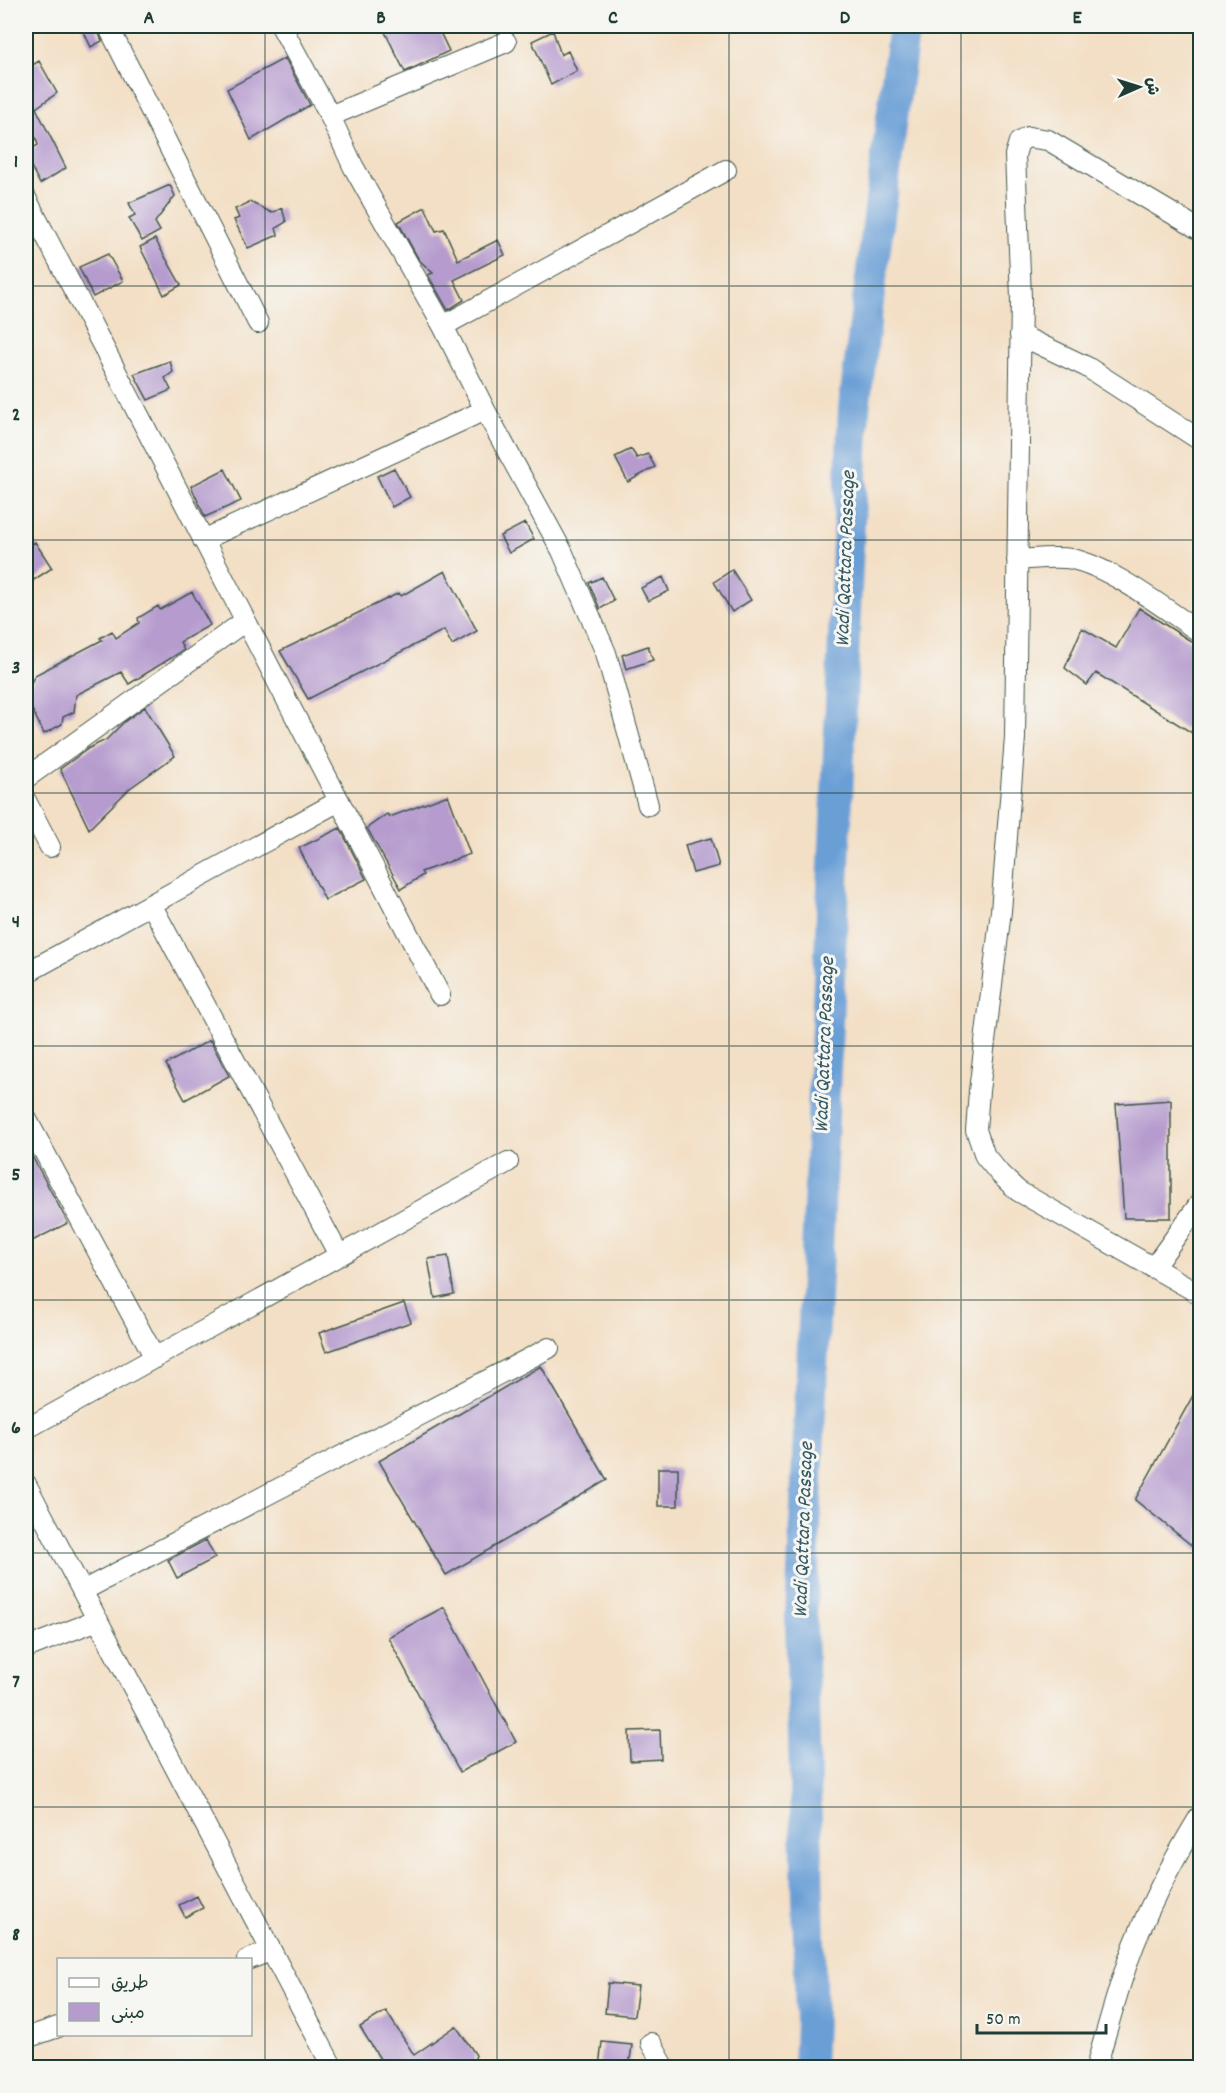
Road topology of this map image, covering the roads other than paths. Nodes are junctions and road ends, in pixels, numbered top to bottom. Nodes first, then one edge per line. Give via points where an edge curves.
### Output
1 (108, 26) edge
2 (281, 26) edge
3 (506, 42) dead end
4 (330, 116) junction
5 (726, 170) dead end
6 (26, 198) edge
7 (1200, 230) edge
8 (258, 322) dead end
9 (443, 326) junction
10 (1020, 335) junction
11 (485, 410) junction
12 (1200, 440) edge
13 (203, 540) junction
14 (1017, 560) junction
15 (245, 621) junction
16 (1200, 632) edge
17 (26, 778) edge
18 (26, 801) edge
19 (339, 801) junction
20 (648, 805) dead end
21 (50, 847) dead end
22 (151, 904) junction
23 (26, 973) edge
24 (440, 995) dead end
25 (26, 1119) edge
26 (508, 1162) dead end
27 (1200, 1203) edge
28 (339, 1255) junction
29 (1154, 1268) junction
30 (1200, 1294) edge
31 (549, 1348) dead end
32 (154, 1358) junction
33 (26, 1429) edge
34 (26, 1484) edge
35 (82, 1591) junction
36 (98, 1620) junction
37 (26, 1648) edge
38 (1200, 1816) edge
39 (271, 1951) junction
40 (250, 1958) edge
41 (57, 2027) edge
42 (26, 2038) edge
43 (651, 2043) dead end
44 (333, 2067) edge
45 (665, 2067) edge
46 (1096, 2067) edge

1 - 8 street
2 - 4 street
3 - 4 street
4 - 9 street via 353,166
5 - 9 street
6 - 13 street
7 - 10 street via 1048,140 1028,137 1019,142 1015,155
9 - 11 street
10 - 12 street via 1087,367
10 - 14 street
11 - 13 street
11 - 20 street via 562,551 587,606 606,653
13 - 15 street
14 - 16 street via 1057,558 1087,564 1115,577
14 - 29 street via 1015,738 1001,911 976,1130 985,1156 1018,1191
15 - 17 street
15 - 19 street
18 - 21 street
19 - 22 street
19 - 24 street
22 - 23 street
22 - 28 street
25 - 32 street
26 - 28 street
27 - 29 street
28 - 32 street
29 - 30 street
31 - 35 street
32 - 33 street
34 - 35 street
35 - 36 street
36 - 37 street
36 - 39 street
38 - 46 street via 1159,1889 1128,1960
39 - 40 street
39 - 44 street
41 - 42 street
43 - 45 street

